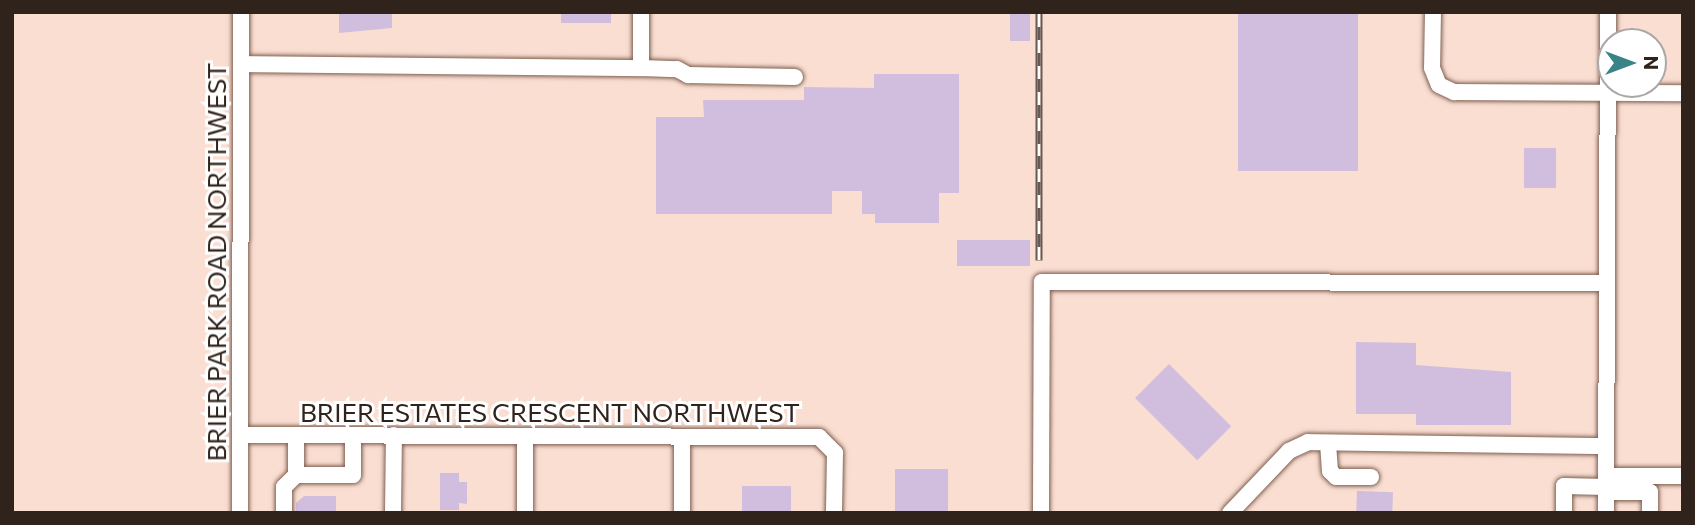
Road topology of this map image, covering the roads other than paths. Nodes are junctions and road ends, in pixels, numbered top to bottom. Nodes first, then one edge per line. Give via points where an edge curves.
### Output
1 (242, 12) edge
2 (641, 12) edge
3 (1433, 12) edge
4 (241, 64) junction
5 (641, 68) junction
6 (795, 77) dead end
7 (1597, 93) edge
8 (1608, 98) edge
9 (1607, 283) junction
10 (240, 435) junction
11 (296, 435) junction
12 (354, 435) junction
13 (394, 435) junction
14 (525, 436) junction
15 (682, 437) junction
16 (1328, 443) junction
17 (1606, 446) junction
18 (296, 475) junction
19 (1683, 476) edge
20 (1371, 477) dead end
21 (1606, 485) junction
22 (240, 513) edge
23 (284, 513) edge
24 (393, 513) edge
25 (524, 513) edge
26 (682, 513) edge
27 (834, 513) edge
28 (1041, 513) edge
29 (1230, 513) edge
30 (1564, 513) edge
31 (1606, 513) edge
32 (1650, 513) edge

1 - 4 street, BRIER PARK ROAD NORTHWEST
2 - 5 street
3 - 7 street via 1432,68 1439,85 1454,92
4 - 5 street
4 - 10 street, BRIER PARK ROAD NORTHWEST
5 - 6 street via 677,69 688,75
8 - 9 street
9 - 17 street
9 - 28 street via 1042,282
10 - 11 street, BRIER ESTATES CRESCENT NORTHWEST
10 - 22 street, BRIER PARK ROAD NORTHWEST
11 - 12 street, BRIER ESTATES CRESCENT NORTHWEST
11 - 18 street
12 - 13 street, BRIER ESTATES CRESCENT NORTHWEST
12 - 18 street via 353,475
13 - 14 street, BRIER ESTATES CRESCENT NORTHWEST
13 - 24 street
14 - 15 street, BRIER ESTATES CRESCENT NORTHWEST
14 - 25 street
15 - 26 street
15 - 27 street, BRIER ESTATES CRESCENT NORTHWEST via 819,437 835,453
16 - 17 street
16 - 20 street via 1330,471 1336,477
16 - 29 street via 1308,442 1289,451
17 - 21 street
18 - 23 street via 284,487
19 - 21 street
21 - 30 street via 1564,486
21 - 31 street
21 - 32 street via 1650,492

